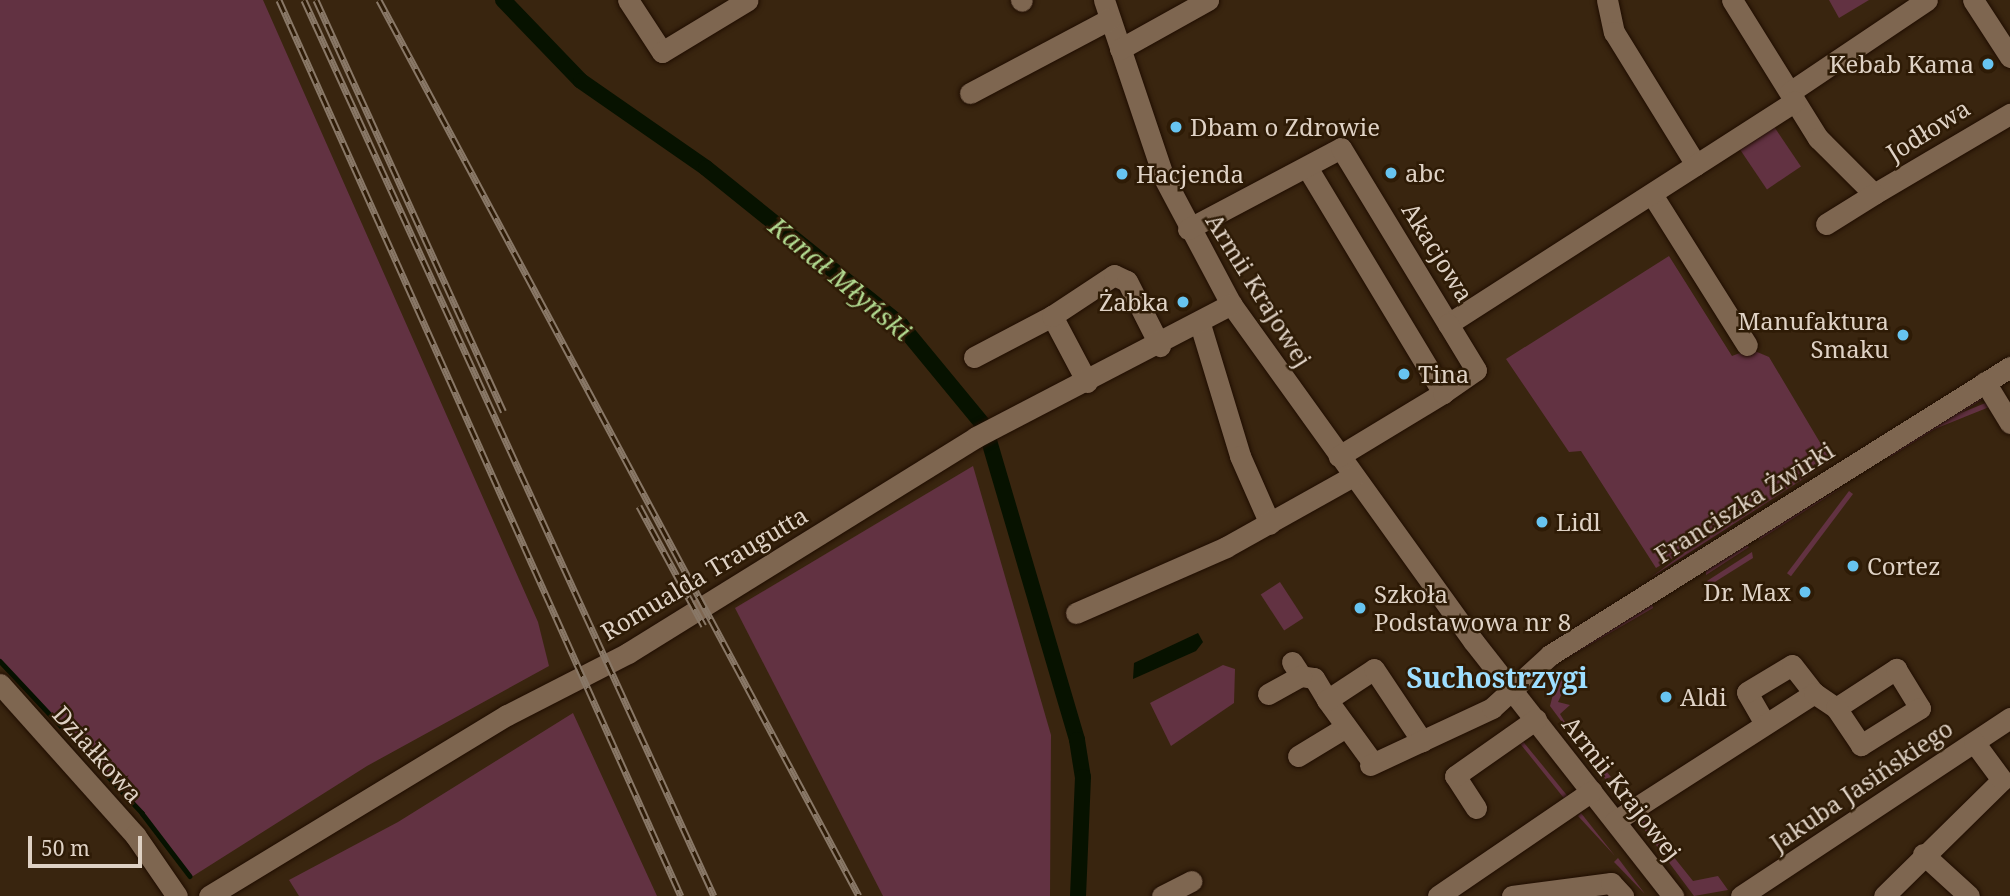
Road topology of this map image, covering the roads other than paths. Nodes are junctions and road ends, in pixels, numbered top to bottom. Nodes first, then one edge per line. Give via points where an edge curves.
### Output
1 (628, 0) edge
2 (748, 0) edge
3 (1208, 0) edge
4 (1607, 0) edge
5 (1732, 0) edge
6 (1927, 0) edge
7 (1973, 0) edge
8 (1107, 10) edge
9 (1120, 49) junction
10 (2010, 57) edge
11 (970, 93) dead end
12 (1792, 96) junction
13 (2010, 114) edge
14 (1696, 165) junction
15 (1308, 169) junction
16 (1874, 194) junction
17 (1653, 195) junction
18 (1826, 224) dead end
19 (1188, 229) junction
20 (1231, 304) junction
21 (1052, 316) junction
22 (1200, 324) junction
23 (1448, 324) junction
24 (1747, 345) dead end
25 (1160, 346) junction
26 (974, 357) dead end
27 (2010, 367) edge
28 (1087, 382) junction
29 (1985, 382) junction
30 (1443, 393) junction
31 (2010, 423) edge
32 (1339, 456) junction
33 (1353, 476) junction
34 (1270, 524) junction
35 (1076, 613) dead end
36 (0, 684) edge
37 (1513, 690) junction
38 (1814, 693) junction
39 (1268, 694) dead end
40 (1327, 700) junction
41 (1836, 708) dead end
42 (2010, 718) edge
43 (1536, 719) junction
44 (1764, 722) junction
45 (1344, 728) junction
46 (1422, 741) junction
47 (1974, 742) junction
48 (1298, 756) dead end
49 (1592, 791) junction
50 (1476, 808) dead end
51 (1615, 821) junction
52 (1923, 854) junction
53 (1191, 881) dead end
54 (177, 896) edge
55 (209, 896) edge
56 (1162, 896) edge
57 (1437, 896) edge
58 (1512, 896) edge
59 (1623, 896) edge
60 (1673, 896) edge
61 (1741, 896) edge
62 (1884, 896) edge
63 (1969, 896) edge

1 - 2 street via 662,52
3 - 9 street
4 - 14 street via 1614,32
5 - 12 street, Jodłowa
6 - 12 street
7 - 10 street
8 - 9 street, Armii Krajowej
8 - 11 street
9 - 19 street, Armii Krajowej
12 - 14 street, Akacjowa
12 - 16 street, Jodłowa via 1818,138
13 - 16 street, Jodłowa
14 - 17 street, Akacjowa
15 - 19 street, Akacjowa
15 - 23 street, Akacjowa via 1341,148
15 - 30 street
16 - 18 street, Jodłowa
17 - 23 street, Akacjowa
17 - 24 street
19 - 20 street, Armii Krajowej
20 - 22 street, Romualda Traugutta
20 - 32 street, Armii Krajowej
21 - 25 street via 1119,274
21 - 26 street
21 - 28 street
22 - 25 street, Romualda Traugutta
22 - 34 street via 1240,456
23 - 30 street via 1476,370
25 - 28 street, Romualda Traugutta
27 - 29 street, Franciszka Żwirki
28 - 55 street, Romualda Traugutta via 976,438 628,653 507,715
29 - 31 street
29 - 37 street, Franciszka Żwirki via 1561,648
30 - 32 street
32 - 33 street, Armii Krajowej
33 - 34 street
33 - 37 street, Armii Krajowej
34 - 35 street
36 - 54 street, Działkowa via 135,835
37 - 43 street, Armii Krajowej
37 - 46 street, Franciszka Żwirki via 1492,708
38 - 41 street
38 - 44 street
38 - 44 street via 1792,665 1747,692
39 - 40 street via 1297,669 1314,678
40 - 45 street
40 - 46 street via 1374,669
42 - 47 street, Jakuba Jasińskiego
43 - 49 street, Armii Krajowej
43 - 50 street via 1455,776
44 - 51 street
45 - 46 street, Franciszka Żwirki via 1356,733 1371,764
45 - 48 street
47 - 52 street via 2002,780
47 - 61 street, Jakuba Jasińskiego
49 - 51 street, Armii Krajowej
49 - 57 street
51 - 60 street, Armii Krajowej
52 - 62 street
52 - 63 street
53 - 56 street
58 - 59 street via 1611,883

